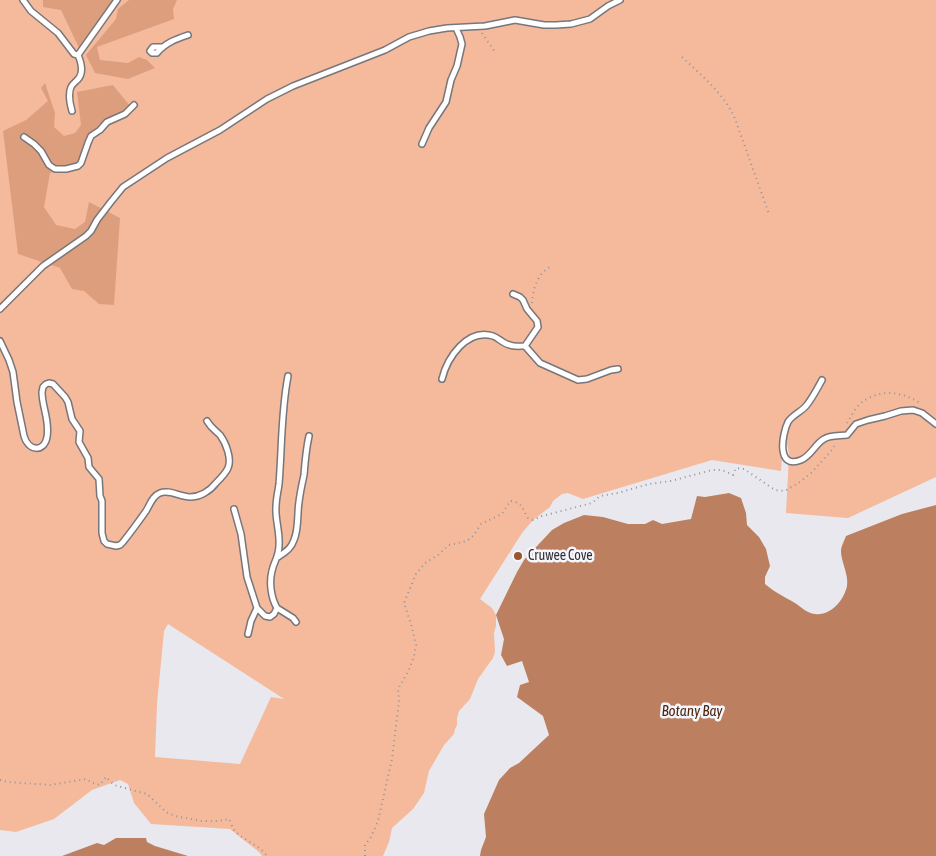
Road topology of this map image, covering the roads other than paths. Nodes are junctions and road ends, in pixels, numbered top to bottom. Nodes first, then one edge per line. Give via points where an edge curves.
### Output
1 (23, 0) edge
2 (117, 0) edge
3 (620, 0) edge
4 (456, 28) junction
5 (188, 35) dead end
6 (163, 47) dead end
7 (78, 55) junction
8 (134, 105) dead end
9 (72, 111) dead end
10 (24, 137) dead end
11 (422, 144) dead end
12 (513, 294) dead end
13 (0, 309) edge
14 (0, 341) edge
15 (525, 346) junction
16 (618, 369) dead end
17 (288, 376) dead end
18 (442, 379) dead end
19 (822, 380) dead end
20 (207, 421) dead end
21 (936, 424) edge
22 (309, 436) dead end
23 (234, 509) dead end
24 (278, 557) junction
25 (257, 608) junction
26 (277, 608) junction
27 (296, 622) dead end
28 (248, 634) dead end

1 - 7 lane
2 - 7 lane
3 - 4 lane via 590,19 571,24 556,26 516,20
4 - 11 lane via 462,44 457,66 446,102
4 - 13 lane via 409,37 385,50 293,86 167,158 123,187 86,236 43,266
5 - 6 lane
7 - 9 lane via 81,72 71,88
8 - 10 lane via 125,114 107,122 90,138 78,166 55,169
12 - 15 lane via 523,300 537,321 538,327
14 - 20 lane via 13,372 28,446 40,448 47,436 43,387 53,384 68,402 70,415 80,431 79,442 89,467 99,479 102,534 107,544 120,545 158,493 187,497 199,495 212,488 225,473 229,463 227,448
15 - 16 lane via 540,363 578,380
15 - 18 lane via 510,346 493,336 476,336 452,355
17 - 24 lane via 276,509
19 - 21 lane via 807,405 788,423 783,449 787,460 801,460 823,439 847,435 856,424 901,411 922,413
22 - 24 lane via 295,539 291,547
23 - 25 lane via 243,542 247,577
24 - 26 lane via 271,580
25 - 26 lane via 264,616 270,617
25 - 28 lane
26 - 27 lane

